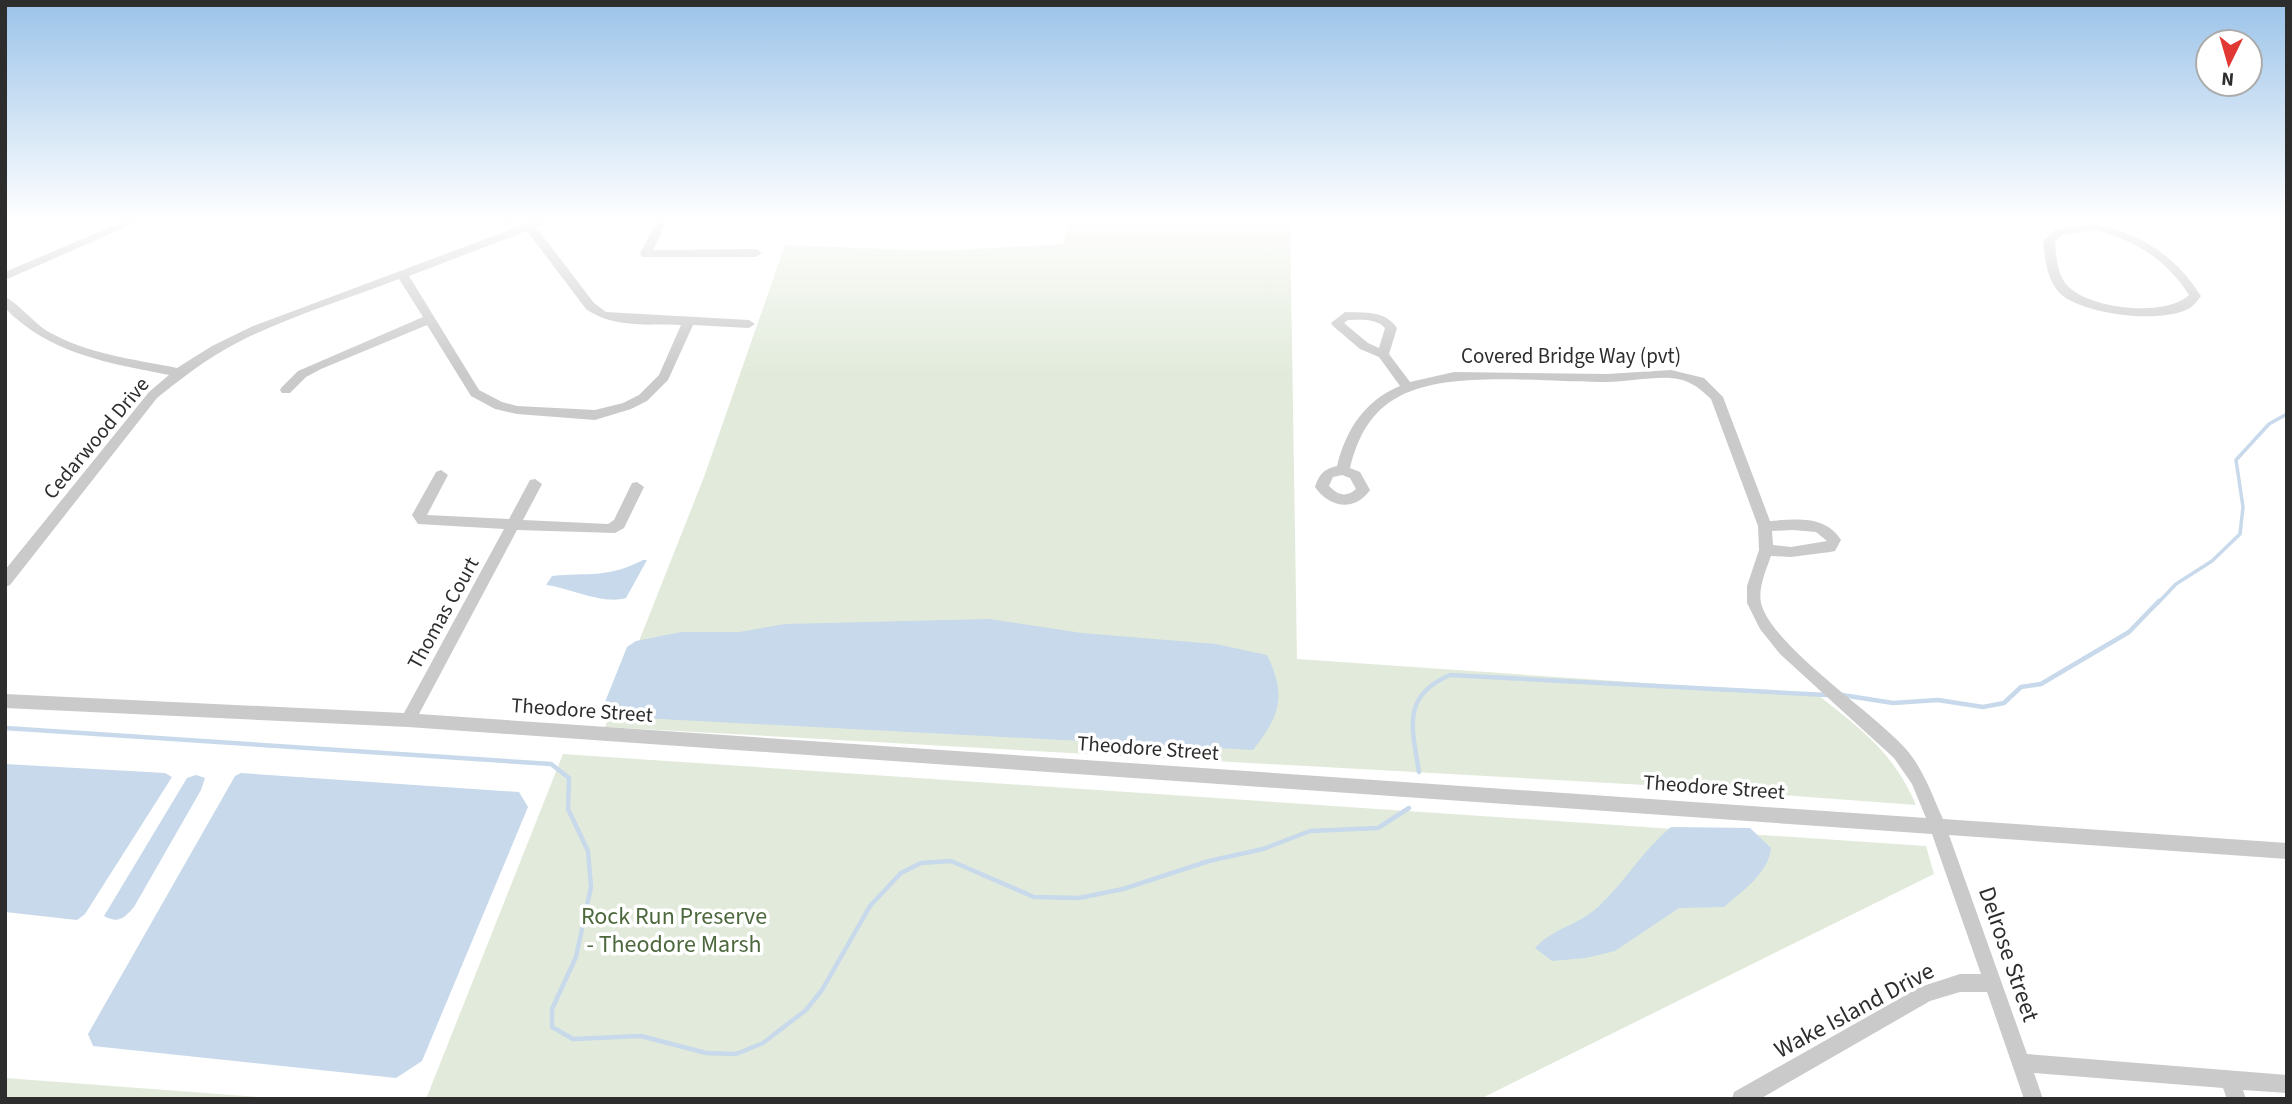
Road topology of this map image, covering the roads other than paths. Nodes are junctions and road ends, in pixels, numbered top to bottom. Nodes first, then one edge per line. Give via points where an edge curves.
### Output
1 (411, 271) edge
2 (563, 271) edge
3 (2055, 271) edge
4 (2180, 271) edge
5 (402, 274) junction
6 (5, 301) edge
7 (430, 319) junction
8 (689, 321) junction
9 (749, 324) dead end
10 (1383, 354) dead end
11 (179, 373) junction
12 (1408, 387) junction
13 (285, 390) dead end
14 (1343, 470) dead end
15 (441, 475) dead end
16 (535, 484) dead end
17 (637, 487) dead end
18 (515, 526) junction
19 (1765, 526) junction
20 (1766, 550) junction
21 (5, 580) edge
22 (5, 701) edge
23 (408, 720) junction
24 (1938, 827) junction
25 (2287, 850) edge
26 (1994, 983) junction
27 (2021, 1063) junction
28 (2229, 1080) junction
29 (2287, 1084) edge
30 (1746, 1098) edge
31 (2034, 1099) edge
32 (2237, 1099) edge

1 - 5 street, Cedarwood Drive
2 - 8 street via 602,315
3 - 4 street via 2058,284 2079,301 2106,309 2169,311 2182,309 2195,296
5 - 7 street
5 - 11 street, Cedarwood Drive via 257,329
6 - 11 street via 24,323 55,342
7 - 8 street via 475,393 488,401 517,410 594,415 627,406 654,388 664,377
7 - 13 street via 317,366
8 - 9 street
10 - 12 street
11 - 21 street, Cedarwood Drive via 139,410
12 - 14 street, Covered Bridge Way (pvt) via 1366,414 1353,434
12 - 19 street, Covered Bridge Way (pvt) via 1467,375 1607,378 1671,374 1700,382 1717,397
15 - 18 street, Thomas Court via 419,515 423,520
16 - 18 street, Thomas Court
17 - 18 street, Thomas Court via 619,524 610,529
18 - 23 street, Thomas Court
19 - 20 street, Covered Bridge Way (pvt)
19 - 20 street via 1816,526 1834,540 1830,547
20 - 24 street, Covered Bridge Way (pvt) via 1754,586 1754,603 1765,625 1785,650 1900,753 1918,780
22 - 23 street, Theodore Street
23 - 24 street, Theodore Street
24 - 25 street, Theodore Street
24 - 26 street, Delrose Street
26 - 27 street, Delrose Street
26 - 30 street, Wake Island Drive via 1960,983 1926,993
27 - 28 street
27 - 31 street, Delrose Street
28 - 29 street
28 - 32 street

